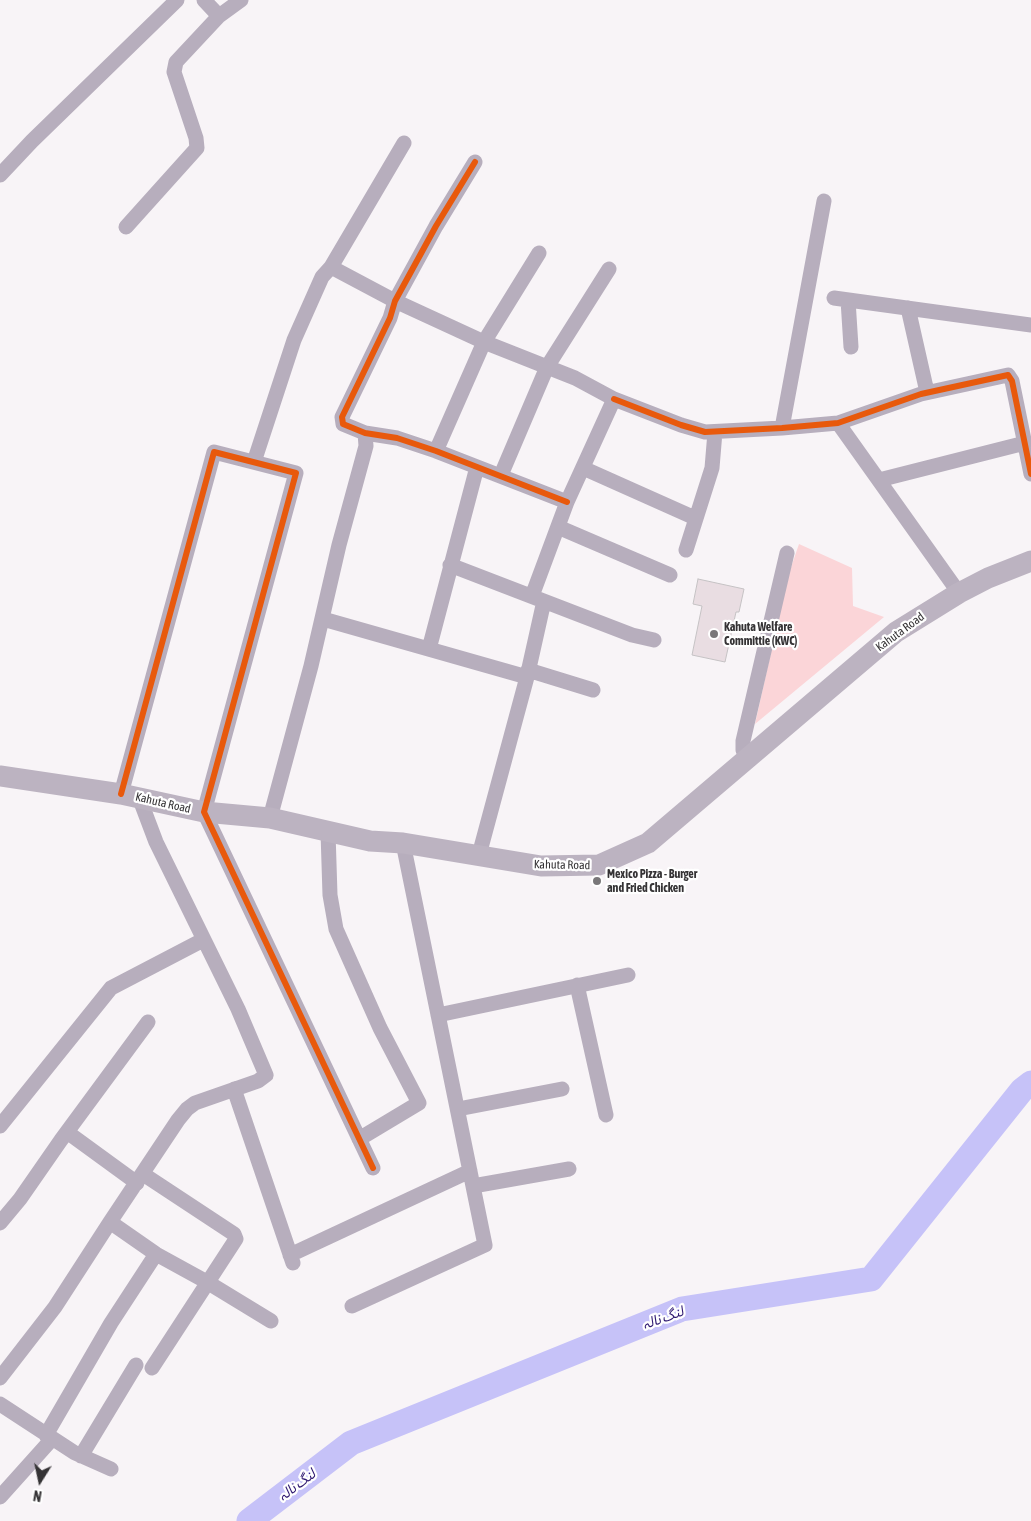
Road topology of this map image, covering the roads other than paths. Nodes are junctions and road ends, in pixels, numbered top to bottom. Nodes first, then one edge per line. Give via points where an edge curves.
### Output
1 (177, 0) edge
2 (204, 0) edge
3 (241, 0) edge
4 (219, 16) junction
5 (404, 143) dead end
6 (475, 162) dead end
7 (0, 175) edge
8 (824, 201) dead end
9 (126, 227) dead end
10 (539, 253) dead end
11 (332, 268) junction
12 (609, 270) dead end
13 (395, 301) junction
14 (908, 308) junction
15 (1031, 325) edge
16 (484, 342) junction
17 (851, 347) dead end
18 (547, 367) junction
19 (927, 392) junction
20 (614, 399) junction
21 (838, 423) junction
22 (782, 428) junction
23 (715, 432) junction
24 (365, 433) junction
25 (1025, 442) junction
26 (436, 450) junction
27 (254, 462) junction
28 (477, 467) junction
29 (583, 468) junction
30 (1031, 474) edge
31 (502, 476) junction
32 (879, 480) junction
33 (567, 502) junction
34 (695, 518) junction
35 (558, 527) junction
36 (686, 550) dead end
37 (787, 553) dead end
38 (1031, 561) edge
39 (450, 565) junction
40 (670, 575) dead end
41 (959, 593) junction
42 (538, 598) junction
43 (322, 619) junction
44 (654, 640) dead end
45 (429, 648) junction
46 (528, 674) junction
47 (593, 690) dead end
48 (747, 759) junction
49 (0, 776) edge
50 (130, 796) junction
51 (204, 812) junction
52 (270, 818) junction
53 (328, 832) junction
54 (403, 843) junction
55 (479, 855) junction
56 (203, 940) junction
57 (628, 974) dead end
58 (577, 985) junction
59 (438, 1016) junction
60 (148, 1022) dead end
61 (234, 1089) junction
62 (562, 1089) dead end
63 (458, 1109) junction
64 (606, 1115) dead end
65 (0, 1126) edge
66 (67, 1132) junction
67 (359, 1139) junction
68 (373, 1168) dead end
69 (569, 1169) dead end
70 (470, 1171) junction
71 (140, 1178) junction
72 (473, 1186) junction
73 (110, 1222) junction
74 (0, 1223) edge
75 (156, 1254) junction
76 (207, 1282) junction
77 (352, 1306) dead end
78 (271, 1321) dead end
79 (136, 1365) dead end
80 (152, 1368) dead end
81 (0, 1378) edge
82 (0, 1404) edge
83 (49, 1437) junction
84 (81, 1456) junction
85 (111, 1469) dead end
86 (0, 1498) edge

1 - 7 street
2 - 4 street
3 - 4 street
4 - 9 street via 182,54 174,72 197,148
5 - 11 street
6 - 13 street
8 - 22 street
10 - 16 street
11 - 13 street
11 - 27 street via 322,277 294,340
12 - 18 street
13 - 16 street
13 - 24 street via 390,318 342,417 343,424
14 - 15 street
14 - 17 street via 841,299
14 - 19 street
16 - 18 street
16 - 26 street
18 - 20 street
18 - 31 street
19 - 21 street
19 - 25 street via 1008,375
20 - 23 street via 681,425
20 - 29 street
21 - 22 street
21 - 32 street
22 - 23 street
23 - 34 street via 712,468
24 - 26 street via 397,438
24 - 43 street via 366,446
25 - 30 street
25 - 32 street
26 - 28 street
27 - 50 street via 214,452
27 - 51 street via 296,473
28 - 31 street
28 - 39 street
29 - 33 street
29 - 34 street
31 - 33 street
32 - 41 street
33 - 35 street
34 - 36 street
35 - 40 street
35 - 42 street
37 - 48 street via 743,740
38 - 41 highway, Kahuta Road
39 - 42 street
39 - 45 street
41 - 48 highway, Kahuta Road via 896,632
42 - 44 street via 632,635
42 - 46 street
43 - 45 street
43 - 52 street
45 - 46 street
46 - 47 street
46 - 55 street
48 - 55 highway, Kahuta Road via 648,844 599,865 541,866
49 - 50 highway, Kahuta Road
50 - 51 highway, Kahuta Road
50 - 56 street
51 - 52 highway, Kahuta Road
51 - 67 street
52 - 53 highway, Kahuta Road
53 - 54 highway, Kahuta Road via 370,841
53 - 67 street via 330,895 336,929 380,1028 419,1103
54 - 55 highway, Kahuta Road
54 - 59 street
56 - 61 street via 238,1009 266,1075
56 - 65 street via 111,988
57 - 58 street
58 - 59 street
58 - 64 street
59 - 63 street
60 - 66 street
61 - 70 street via 292,1259
61 - 71 street via 187,1109
62 - 63 street
63 - 70 street
66 - 71 street
66 - 74 street
67 - 68 street
69 - 72 street
70 - 72 street
71 - 73 street
71 - 76 street via 234,1234 236,1239
72 - 77 street via 485,1245
73 - 75 street
73 - 81 street via 55,1307
75 - 76 street
75 - 83 street via 111,1323
76 - 78 street
76 - 80 street
79 - 84 street
82 - 83 street
83 - 84 street
83 - 86 street
84 - 85 street

